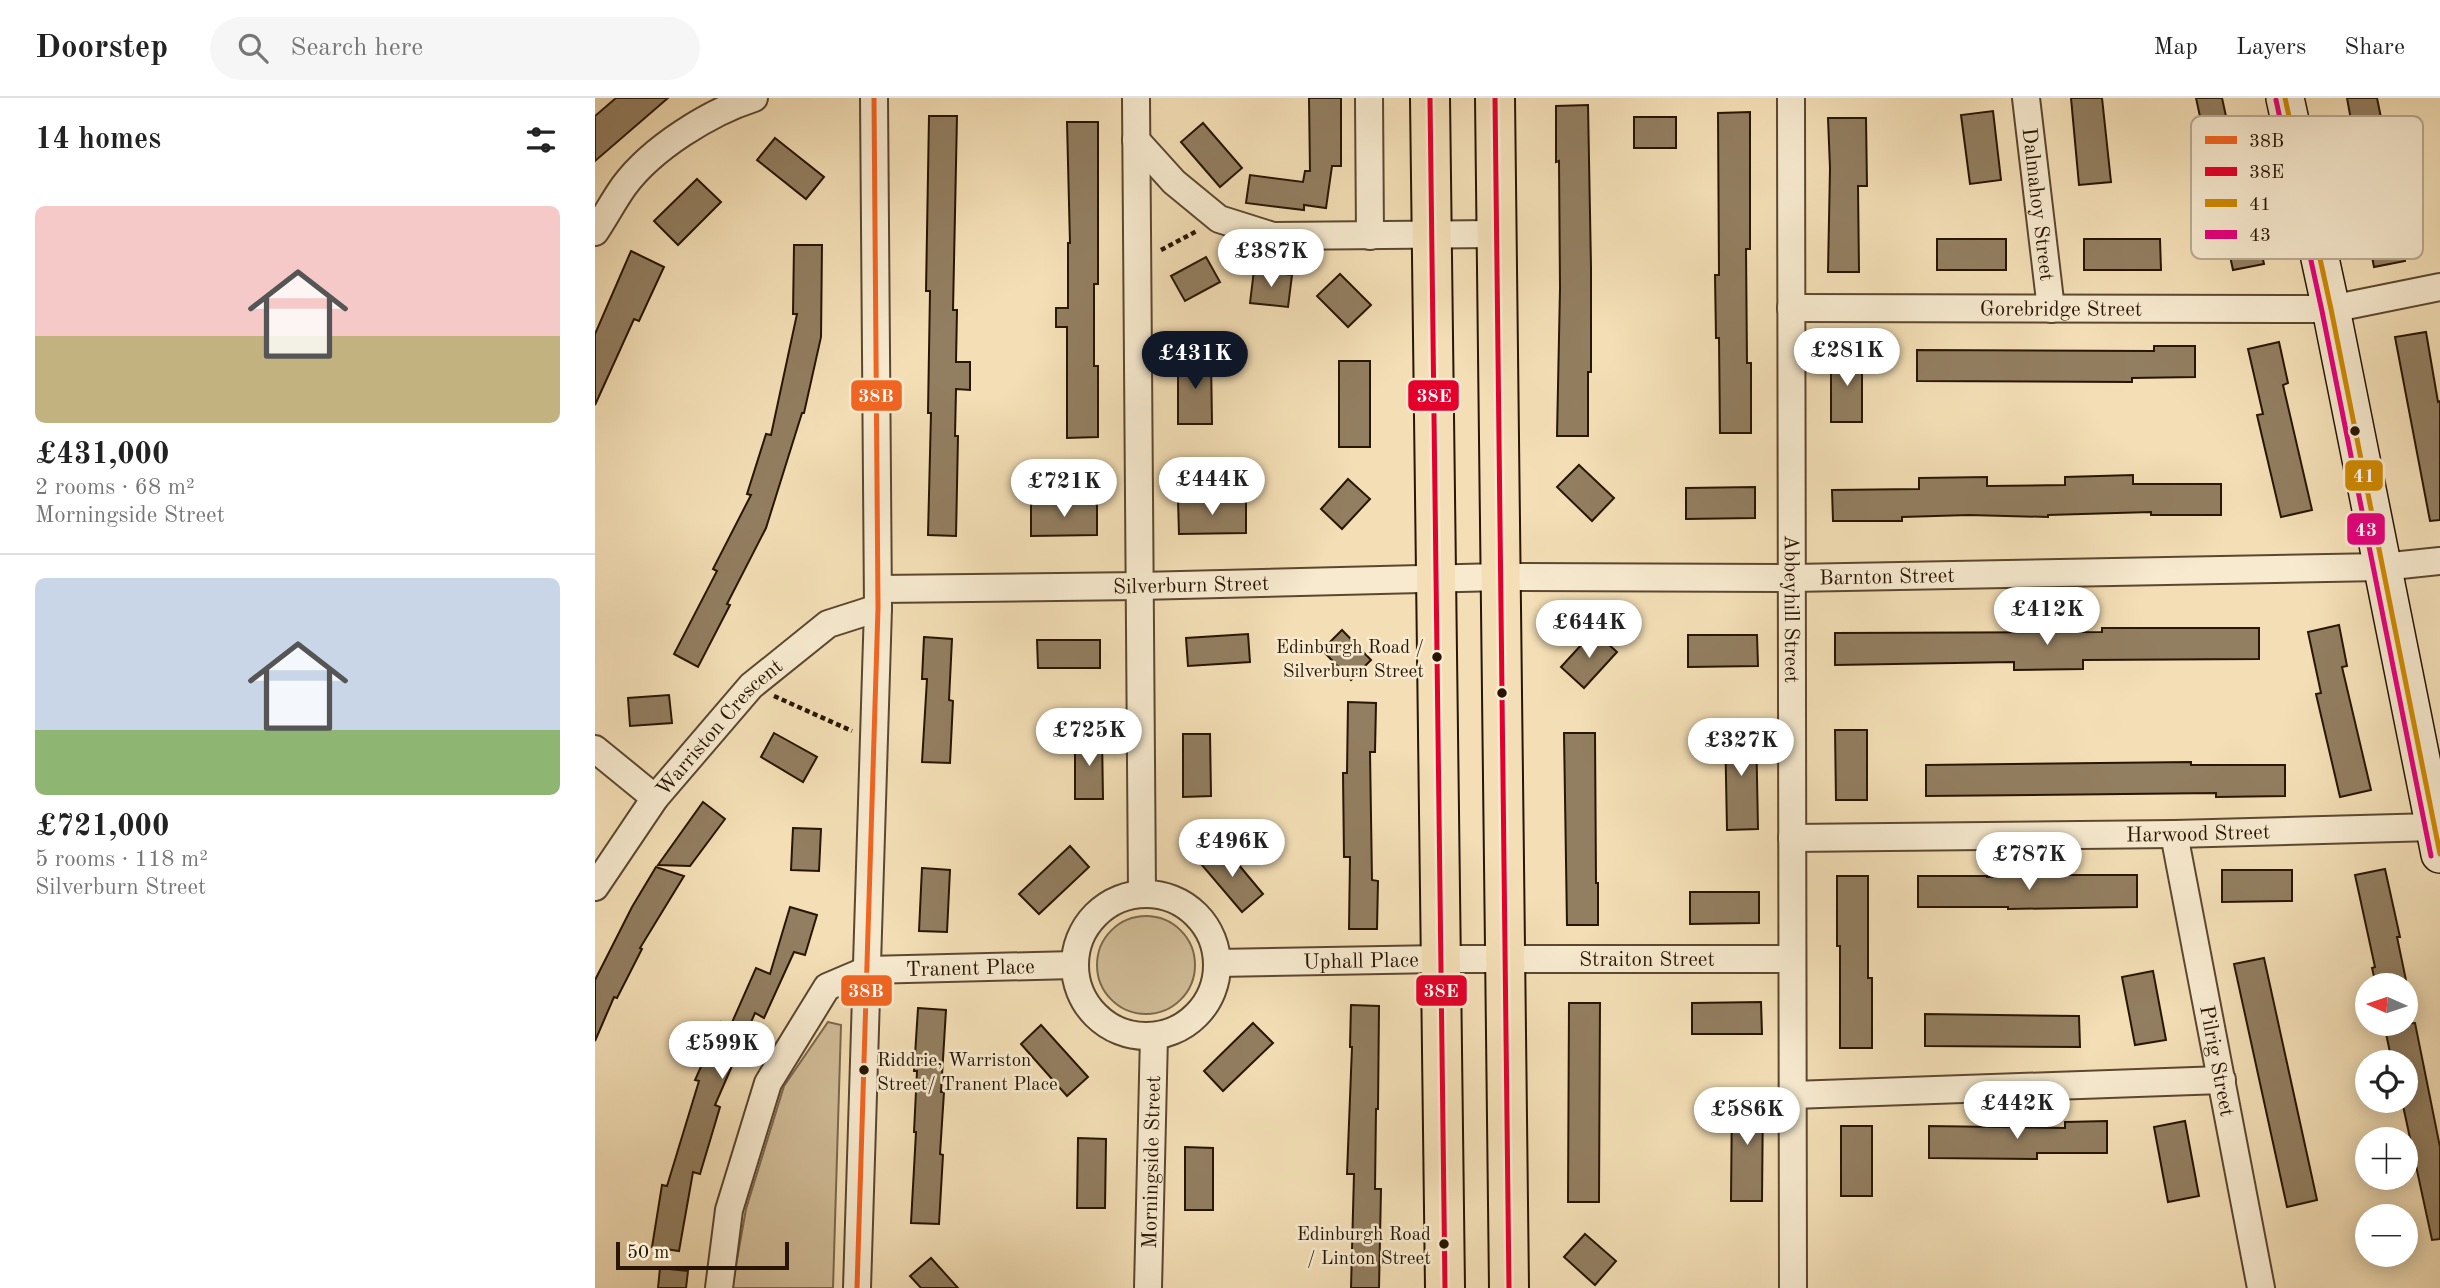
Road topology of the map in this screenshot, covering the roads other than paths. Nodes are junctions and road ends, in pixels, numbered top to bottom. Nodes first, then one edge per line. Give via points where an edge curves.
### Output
1 (754, 98) edge
2 (874, 98) edge
3 (1136, 98) edge
4 (1369, 98) edge
5 (1430, 98) edge
6 (1495, 98) edge
7 (1791, 98) edge
8 (2026, 98) edge
9 (2285, 98) edge
10 (2289, 116) edge
11 (1136, 140) junction
12 (595, 232) edge
13 (1495, 234) junction
14 (1432, 235) junction
15 (1370, 236) junction
16 (2320, 259) edge
17 (2440, 287) edge
18 (1791, 308) junction
19 (2051, 309) junction
20 (2331, 309) junction
21 (2440, 561) edge
22 (2382, 568) junction
23 (1501, 577) junction
24 (1792, 578) junction
25 (1437, 579) junction
26 (1140, 586) junction
27 (878, 599) junction
28 (595, 749) edge
29 (655, 798) junction
30 (2175, 834) junction
31 (1792, 838) junction
32 (2437, 840) edge
33 (595, 887) edge
34 (1142, 893) junction
35 (1440, 959) junction
36 (1792, 959) junction
37 (1504, 961) junction
38 (1217, 963) junction
39 (1074, 965) junction
40 (867, 970) junction
41 (1154, 1036) junction
42 (2222, 1080) junction
43 (1793, 1095) junction
44 (719, 1288) edge
45 (857, 1288) edge
46 (1149, 1288) edge
47 (1445, 1288) edge
48 (1509, 1288) edge
49 (1793, 1288) edge
50 (2262, 1288) edge

1 - 12 street via 673,139 626,184
2 - 27 street
3 - 11 street
4 - 15 street
5 - 14 main road
6 - 13 main road
7 - 18 street, Abbeyhill Street
8 - 19 street, Dalmahoy Street
9 - 10 street
11 - 15 street via 1174,182 1219,219 1273,236
11 - 26 street
13 - 14 street
13 - 23 main road
14 - 15 street
14 - 25 main road
16 - 20 street
17 - 20 street, Gorebridge Street
18 - 19 street, Gorebridge Street
18 - 24 street, Abbeyhill Street
19 - 20 street, Gorebridge Street
20 - 22 street
21 - 22 street, Barnton Street
22 - 24 street, Barnton Street
22 - 32 street
23 - 24 street, Barnton Street
23 - 25 street, Silverburn Street
23 - 37 main road
24 - 31 street, Abbeyhill Street
25 - 26 street, Silverburn Street
25 - 35 main road
26 - 27 street, Silverburn Street
26 - 34 street
27 - 29 street, Warriston Crescent via 828,624 751,686
27 - 40 street
28 - 29 street
29 - 33 street, Warriston Crescent
30 - 31 street, Harwood Street
30 - 32 street, Harwood Street
30 - 42 street, Pilrig Street
31 - 36 street, Abbeyhill Street
34 - 38 street via 1186,905 1213,941
34 - 39 street via 1102,908 1077,943
35 - 37 street, Uphall Place
35 - 38 street, Uphall Place
35 - 47 main road
36 - 37 street, Straiton Street
36 - 43 street, Abbeyhill Street
37 - 48 main road
38 - 41 street via 1206,1003 1192,1019
39 - 40 street, Tranent Place
39 - 41 street via 1078,989 1090,1010 1108,1026 1130,1035
40 - 44 street via 827,987 768,1083 729,1210
40 - 45 street
41 - 46 street, Morningside Street
42 - 43 street
42 - 50 street, Pilrig Street
43 - 49 street, Abbeyhill Street

